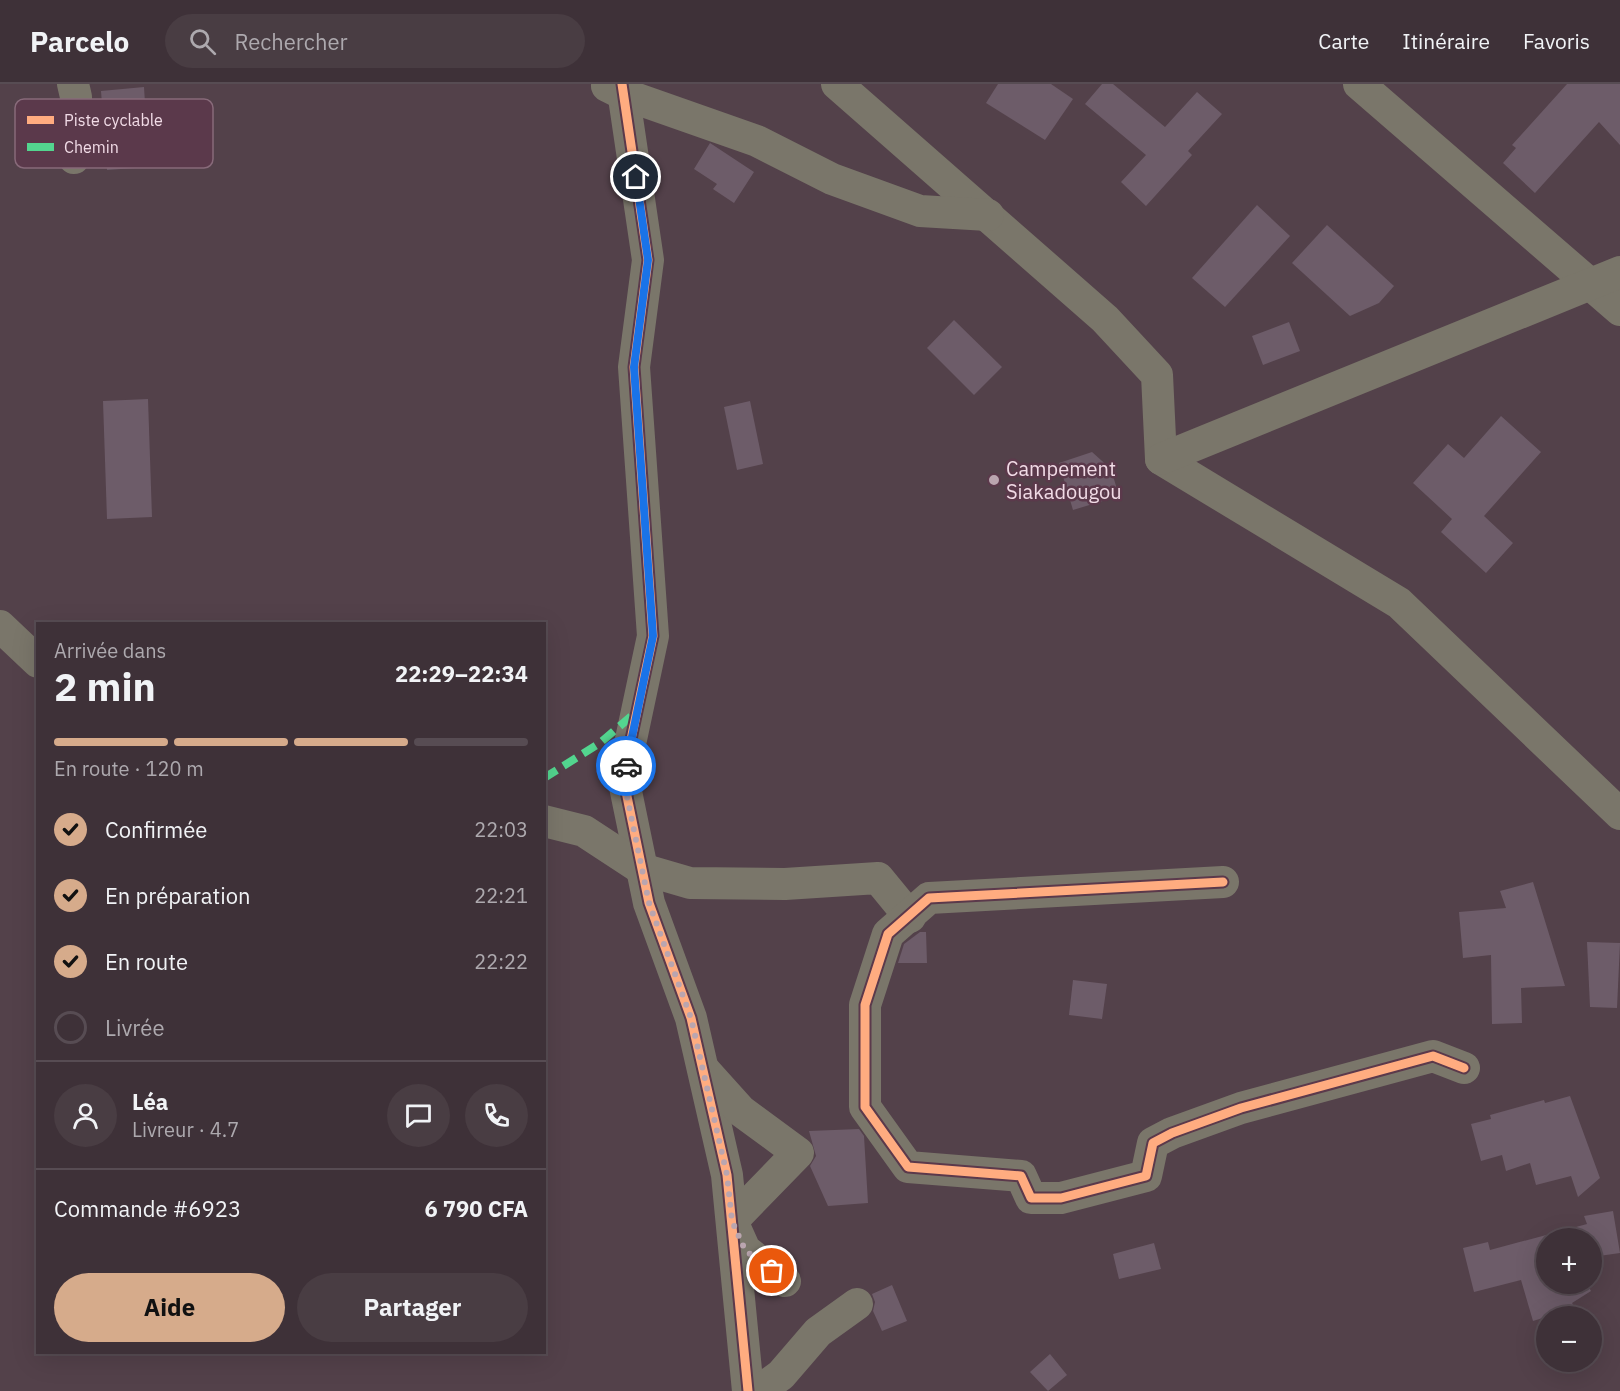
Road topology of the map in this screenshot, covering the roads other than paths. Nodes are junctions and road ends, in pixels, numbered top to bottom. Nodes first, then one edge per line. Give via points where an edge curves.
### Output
1 (73, 84) edge
2 (837, 84) edge
3 (1359, 84) edge
4 (616, 87) edge
5 (76, 99) edge
6 (988, 215) junction
7 (1620, 272) edge
8 (1588, 284) junction
9 (1620, 310) edge
10 (1161, 459) junction
11 (0, 626) edge
12 (36, 660) edge
13 (1620, 814) edge
14 (546, 822) edge
15 (642, 869) junction
16 (1223, 882) dead end
17 (910, 917) junction
18 (703, 1068) junction
19 (1464, 1068) dead end
20 (732, 1221) junction
21 (785, 1281) dead end
22 (857, 1304) dead end
23 (748, 1391) edge
24 (759, 1391) edge

1 - 5 street
2 - 6 street
3 - 8 street
4 - 6 street via 757,141 832,179 920,211
4 - 15 street via 648,260 634,367 653,636 623,777
6 - 10 street via 1106,320 1157,375
7 - 8 street
8 - 9 street
8 - 10 street
10 - 13 street via 1399,603
11 - 12 street
14 - 15 street via 584,831
15 - 17 street via 690,884 786,884 878,878
15 - 18 street via 649,903 691,1018
16 - 17 street via 929,898
17 - 19 street via 888,934 865,1005 865,1107 908,1167 1021,1176 1030,1198 1061,1198 1146,1176 1153,1143 1241,1108 1433,1056
18 - 20 street via 727,1175
18 - 20 street via 741,1111 798,1153
20 - 21 street via 745,1250
20 - 23 street
22 - 24 street via 818,1332 782,1375

